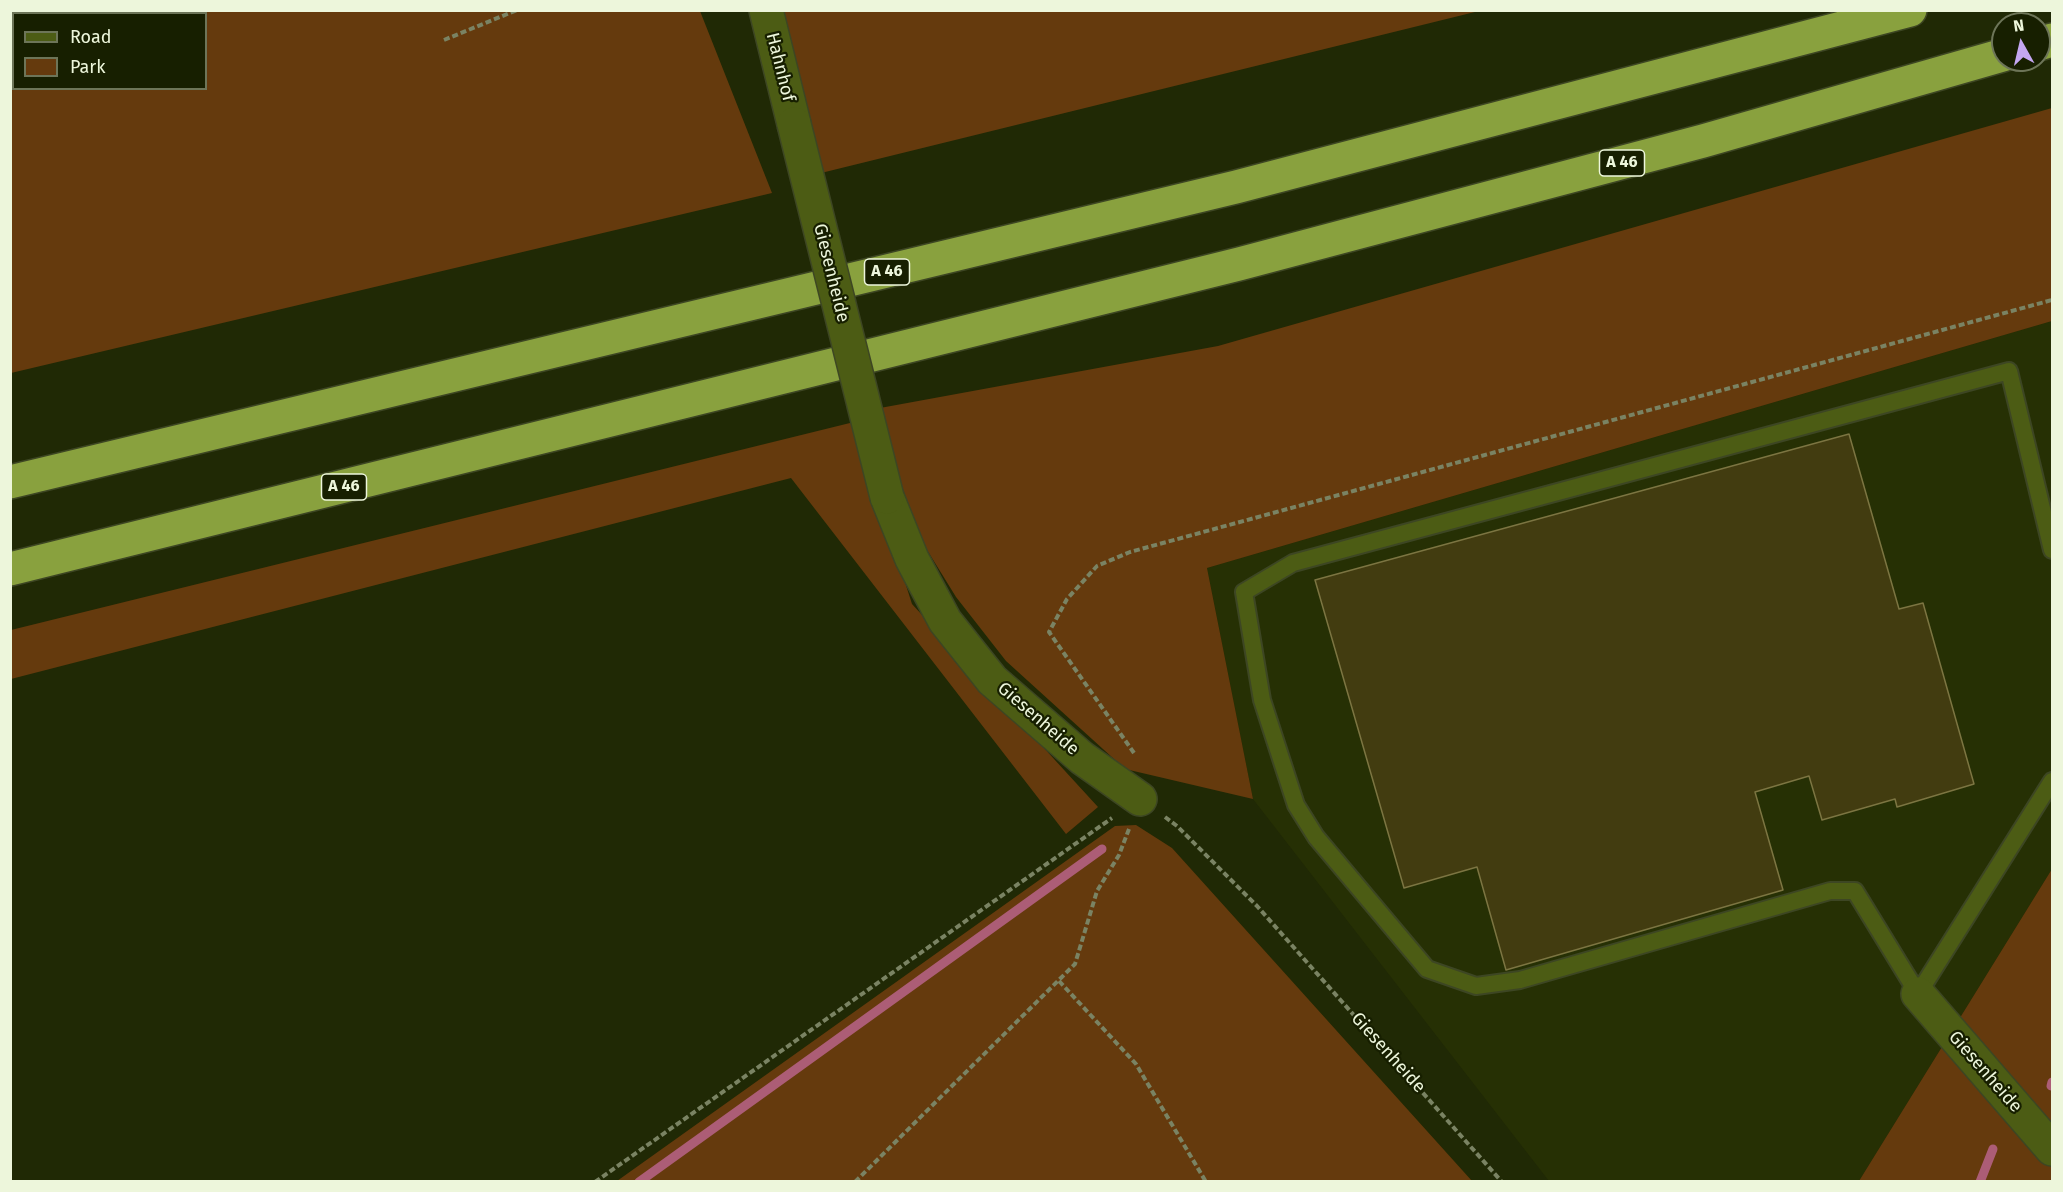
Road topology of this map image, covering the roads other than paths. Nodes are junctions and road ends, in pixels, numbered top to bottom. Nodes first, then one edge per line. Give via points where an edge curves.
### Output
1 (766, 10) edge
2 (1910, 10) edge
3 (1991, 58) edge
4 (794, 124) joint
5 (10, 482) edge
6 (2052, 550) edge
7 (10, 569) edge
8 (2052, 781) edge
9 (1140, 799) road end
10 (1918, 994) junction
11 (2052, 1149) edge

1 - 4 street, Hahnhof
2 - 5 highway, A 46 via 1236,187
3 - 7 highway, A 46 via 1703,141 1228,267
4 - 9 street, Giesenheide, bridge via 887,497 912,559 945,621 992,680 1082,758
6 - 10 lane via 2009,371 1293,562 1244,592 1262,700 1296,805 1316,837 1427,969 1476,986 1520,980 1830,891 1854,891
8 - 10 lane
10 - 11 street, Giesenheide

